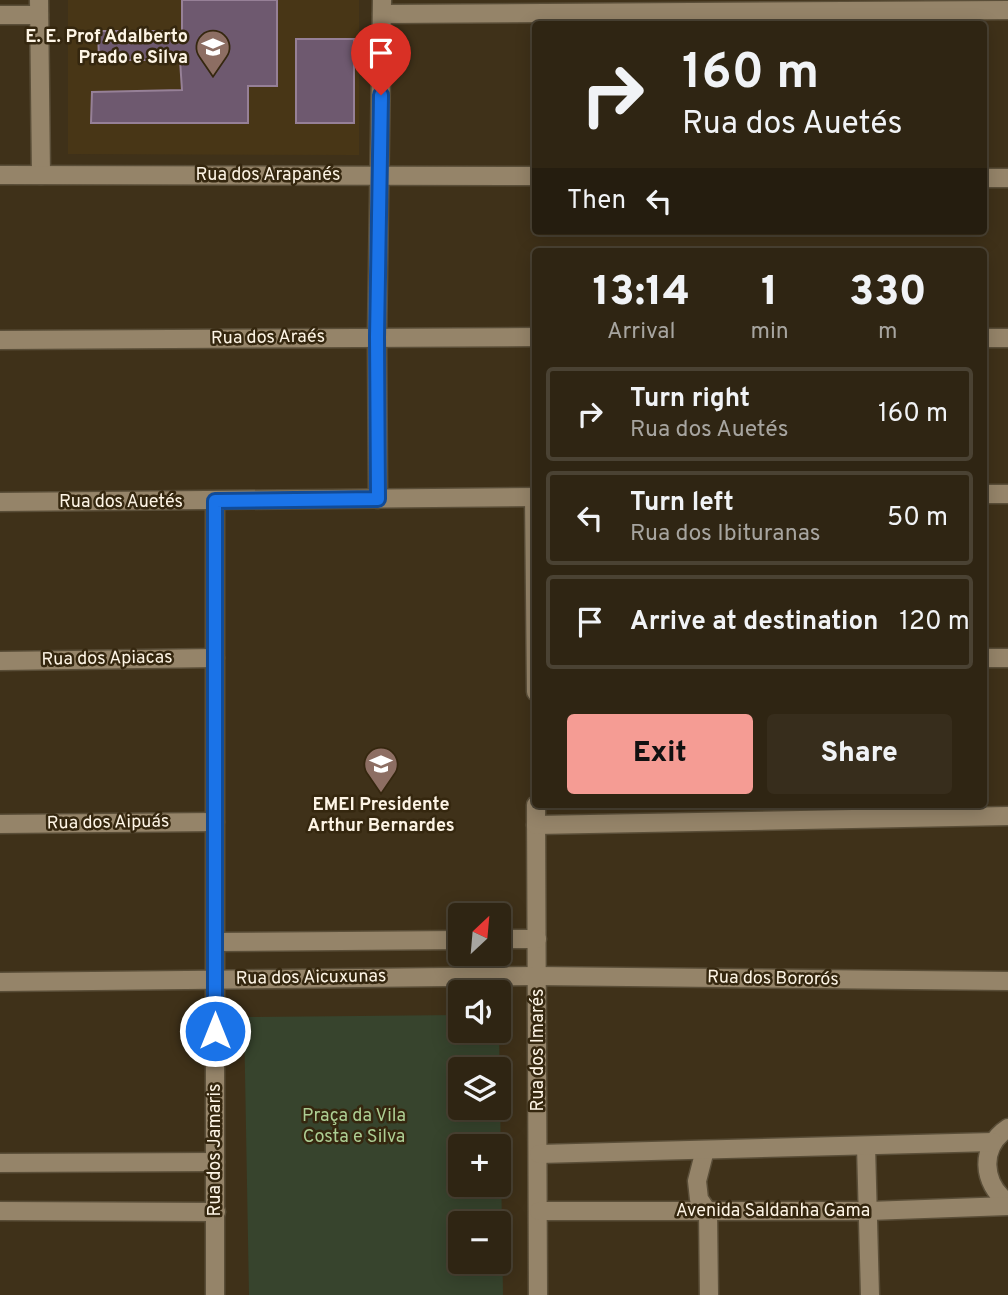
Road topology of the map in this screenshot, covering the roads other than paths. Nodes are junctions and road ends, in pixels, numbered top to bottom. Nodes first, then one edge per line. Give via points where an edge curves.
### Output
1 (39, 7) edge
2 (382, 7) edge
3 (1008, 10) edge
4 (0, 15) edge
5 (0, 175) edge
6 (41, 175) junction
7 (381, 176) junction
8 (532, 176) edge
9 (987, 178) edge
10 (1008, 178) edge
11 (377, 337) junction
12 (532, 337) edge
13 (987, 338) edge
14 (1008, 338) edge
15 (0, 340) edge
16 (987, 494) edge
17 (1008, 494) edge
18 (532, 497) edge
19 (378, 499) junction
20 (215, 501) junction
21 (0, 502) edge
22 (215, 658) junction
23 (987, 658) edge
24 (1008, 658) edge
25 (0, 661) edge
26 (536, 808) edge
27 (1008, 816) edge
28 (215, 822) junction
29 (0, 824) edge
30 (536, 825) junction
31 (511, 939) edge
32 (537, 939) junction
33 (448, 940) edge
34 (216, 942) junction
35 (537, 976) junction
36 (216, 979) junction
37 (1008, 981) edge
38 (0, 982) edge
39 (1008, 1128) edge
40 (993, 1142) junction
41 (866, 1146) junction
42 (705, 1150) junction
43 (539, 1154) junction
44 (215, 1162) junction
45 (0, 1163) edge
46 (1008, 1204) edge
47 (0, 1210) edge
48 (539, 1211) junction
49 (869, 1211) junction
50 (216, 1212) junction
51 (708, 1212) junction
52 (215, 1295) edge
53 (538, 1295) edge
54 (709, 1295) edge
55 (870, 1295) edge

1 - 4 street
1 - 6 street
2 - 3 street
2 - 7 street
5 - 6 street, Rua dos Arapanés
6 - 7 street, Rua dos Arapanés
7 - 8 street, Rua dos Arapanés
7 - 11 street
9 - 10 street
11 - 12 street, Rua dos Araés
11 - 15 street, Rua dos Araés
11 - 19 street
13 - 14 street
16 - 17 street
18 - 19 street, Rua dos Auetés
19 - 20 street, Rua dos Auetés
20 - 21 street, Rua dos Auetés
20 - 22 street, Rua dos Jamaris
22 - 25 street, Rua dos Apiacas
22 - 28 street, Rua dos Jamaris
23 - 24 street
26 - 30 street, Rua dos Imarés
27 - 30 street
28 - 29 street, Rua dos Aipuás
28 - 34 street, Rua dos Jamaris
30 - 32 street, Rua dos Imarés
31 - 32 street
32 - 35 street, Rua dos Imarés
33 - 34 street, Rua dos Aicuxunas
34 - 36 street, Rua dos Jamaris
35 - 36 street, Rua dos Aicuxunas
35 - 37 street, Rua dos Bororós
35 - 43 street, Rua dos Imarés
36 - 38 street, Rua dos Aicuxunas
36 - 44 street, Rua dos Jamaris
39 - 40 street
40 - 41 street
40 - 46 street, Avenida Saldanha Gama via 986,1159 988,1178
41 - 42 street
41 - 49 street
42 - 43 street
42 - 51 street via 697,1181 699,1199
43 - 48 street, Rua dos Imarés
44 - 45 street
44 - 50 street, Rua dos Jamaris
46 - 49 street, Avenida Saldanha Gama
47 - 50 street
48 - 51 street, Avenida Saldanha Gama
48 - 53 street, Rua dos Imarés
49 - 51 street, Avenida Saldanha Gama
49 - 55 street
50 - 52 street, Rua dos Jamaris
51 - 54 street

